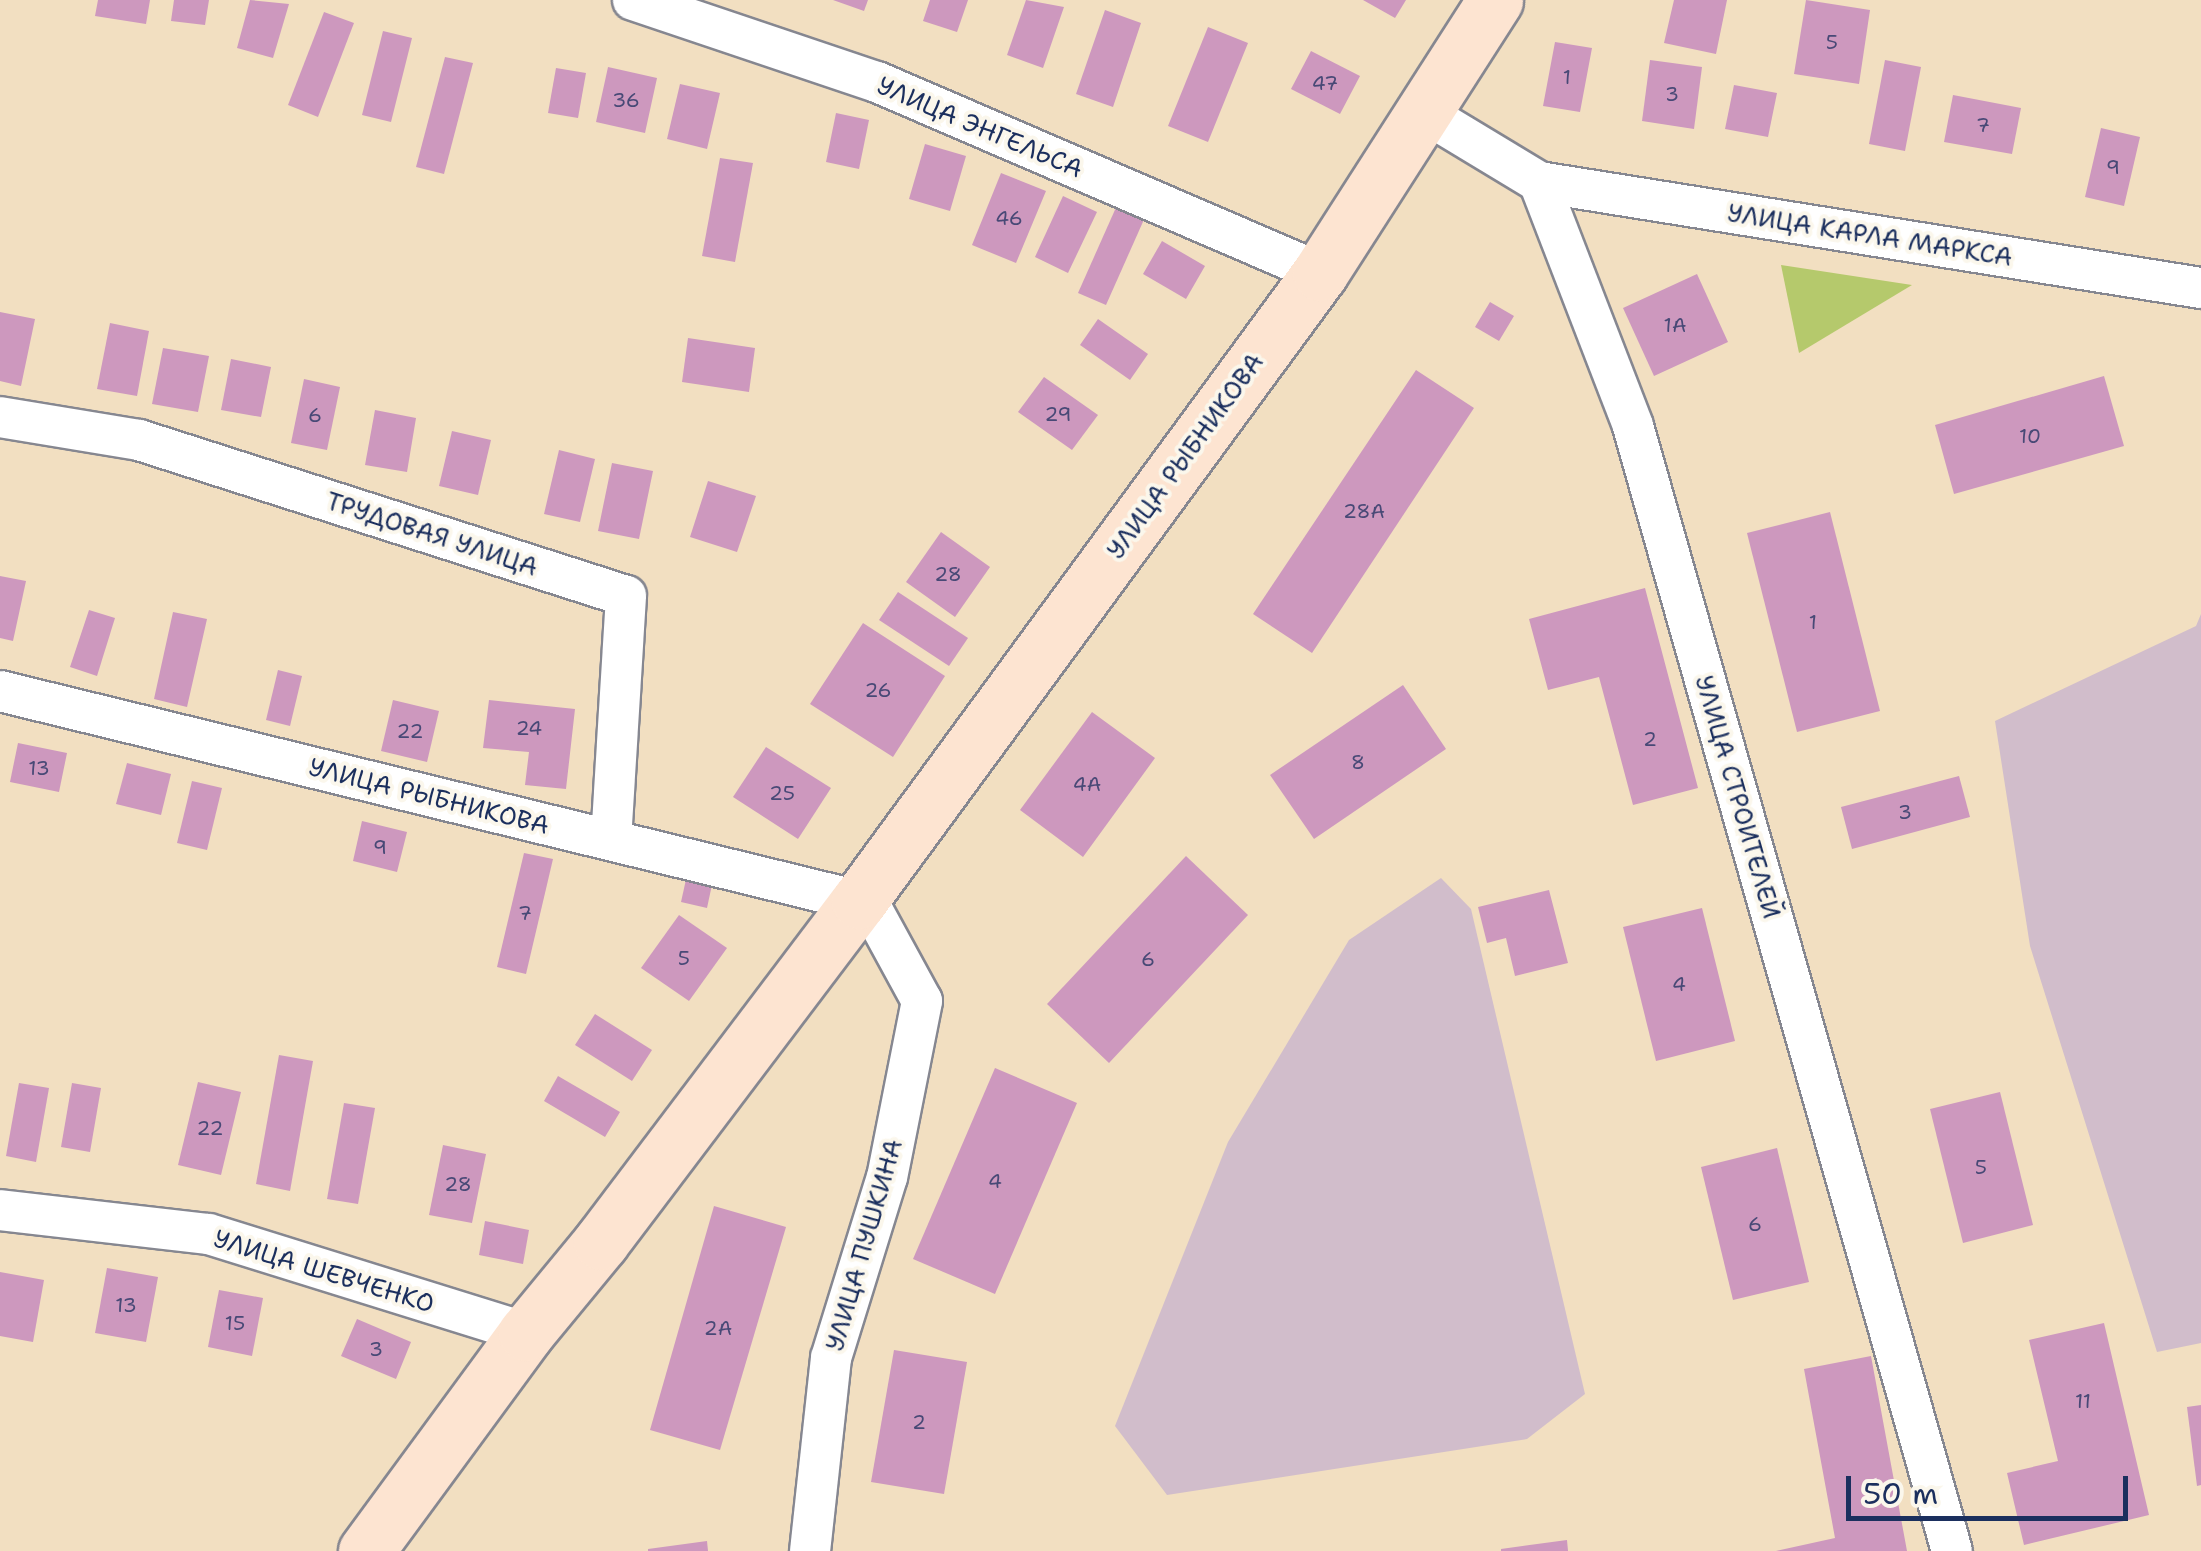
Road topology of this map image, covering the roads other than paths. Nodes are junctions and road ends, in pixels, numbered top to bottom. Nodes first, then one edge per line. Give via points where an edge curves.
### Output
1 (633, 0) edge
2 (1494, 0) edge
3 (1424, 112) junction
4 (1539, 182) junction
5 (1320, 273) junction
6 (2201, 288) edge
7 (0, 417) edge
8 (0, 691) edge
9 (612, 840) junction
10 (858, 900) junction
11 (0, 1210) edge
12 (526, 1333) junction
13 (366, 1551) edge
14 (810, 1551) edge
15 (1952, 1551) edge

1 - 5 street, УЛИЦА ЭНГЕЛЬСА via 878,82
2 - 3 street, УЛИЦА РЫБНИКОВА
3 - 4 street
3 - 5 street, УЛИЦА РЫБНИКОВА
4 - 6 street, УЛИЦА КАРЛА МАРКСА
4 - 15 street, УЛИЦА СТРОИТЕЛЕЙ via 1633,426
5 - 10 street, УЛИЦА РЫБНИКОВА
7 - 9 street, ТРУДОВАЯ УЛИЦА via 139,440 626,596
8 - 9 street, УЛИЦА РЫБНИКОВА
9 - 10 street, УЛИЦА РЫБНИКОВА
10 - 12 street, УЛИЦА РЫБНИКОВА
10 - 14 street, УЛИЦА ПУШКИНА via 874,913 922,1001 887,1177 831,1358
11 - 12 street, УЛИЦА ШЕВЧЕНКО via 209,1234
12 - 13 street, УЛИЦА РЫБНИКОВА

